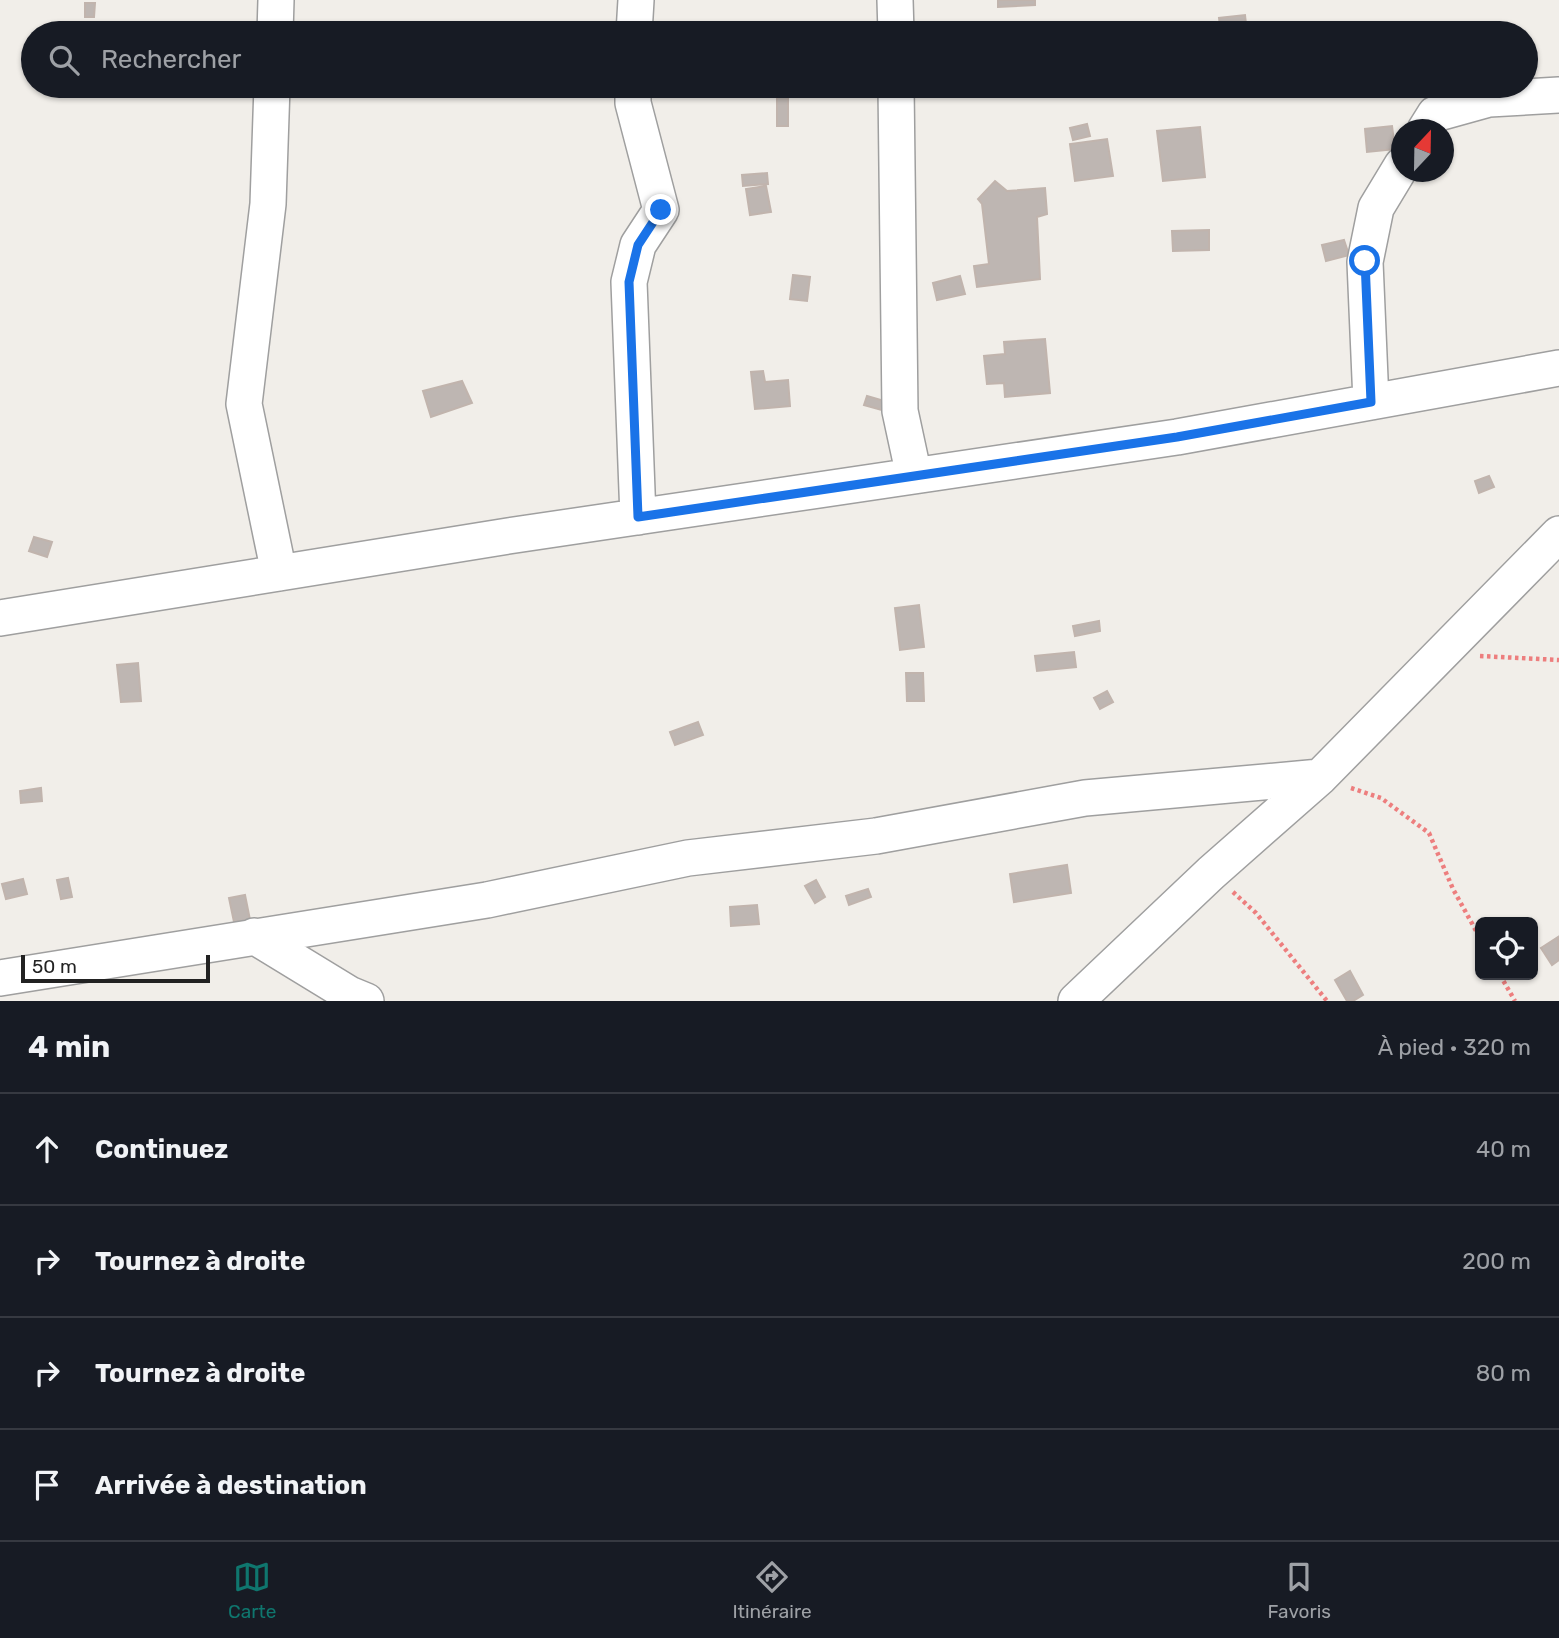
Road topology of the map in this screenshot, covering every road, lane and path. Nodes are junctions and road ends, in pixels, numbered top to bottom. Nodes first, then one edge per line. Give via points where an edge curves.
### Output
1 (276, 0) edge
2 (636, 0) edge
3 (895, 0) edge
4 (275, 21) edge
5 (635, 21) edge
6 (895, 21) edge
7 (1559, 95) edge
8 (1538, 96) edge
9 (272, 98) edge
10 (633, 98) edge
11 (896, 98) edge
12 (1517, 98) edge
13 (1432, 119) edge
14 (1392, 182) edge
15 (1559, 368) edge
16 (1371, 402) junction
17 (914, 476) junction
18 (638, 517) junction
19 (1559, 534) edge
20 (279, 573) junction
21 (0, 618) edge
22 (1442, 653) junction
23 (1559, 660) edge
24 (1320, 777) junction
25 (1212, 873) junction
26 (1475, 929) edge
27 (254, 936) junction
28 (0, 978) edge
29 (1503, 980) edge
30 (366, 1001) edge
31 (1076, 1001) edge
32 (1327, 1001) edge
33 (1515, 1001) edge

1 - 4 street
2 - 5 street
3 - 6 street
7 - 8 street
9 - 20 street via 268,204 244,404
10 - 18 street via 661,210 638,245 629,282
11 - 17 street via 900,411
12 - 13 street via 1489,100 1435,114
14 - 16 street via 1376,208 1365,261
15 - 16 street
16 - 17 street via 1177,437
17 - 18 street
18 - 20 street
19 - 22 street
20 - 21 street
22 - 23 path
22 - 24 street
24 - 25 street
24 - 26 path via 1381,798 1429,833
24 - 27 street via 1085,798 876,835 688,858 486,900
25 - 31 street
25 - 32 path via 1255,913
27 - 28 street
27 - 30 street
29 - 33 path

